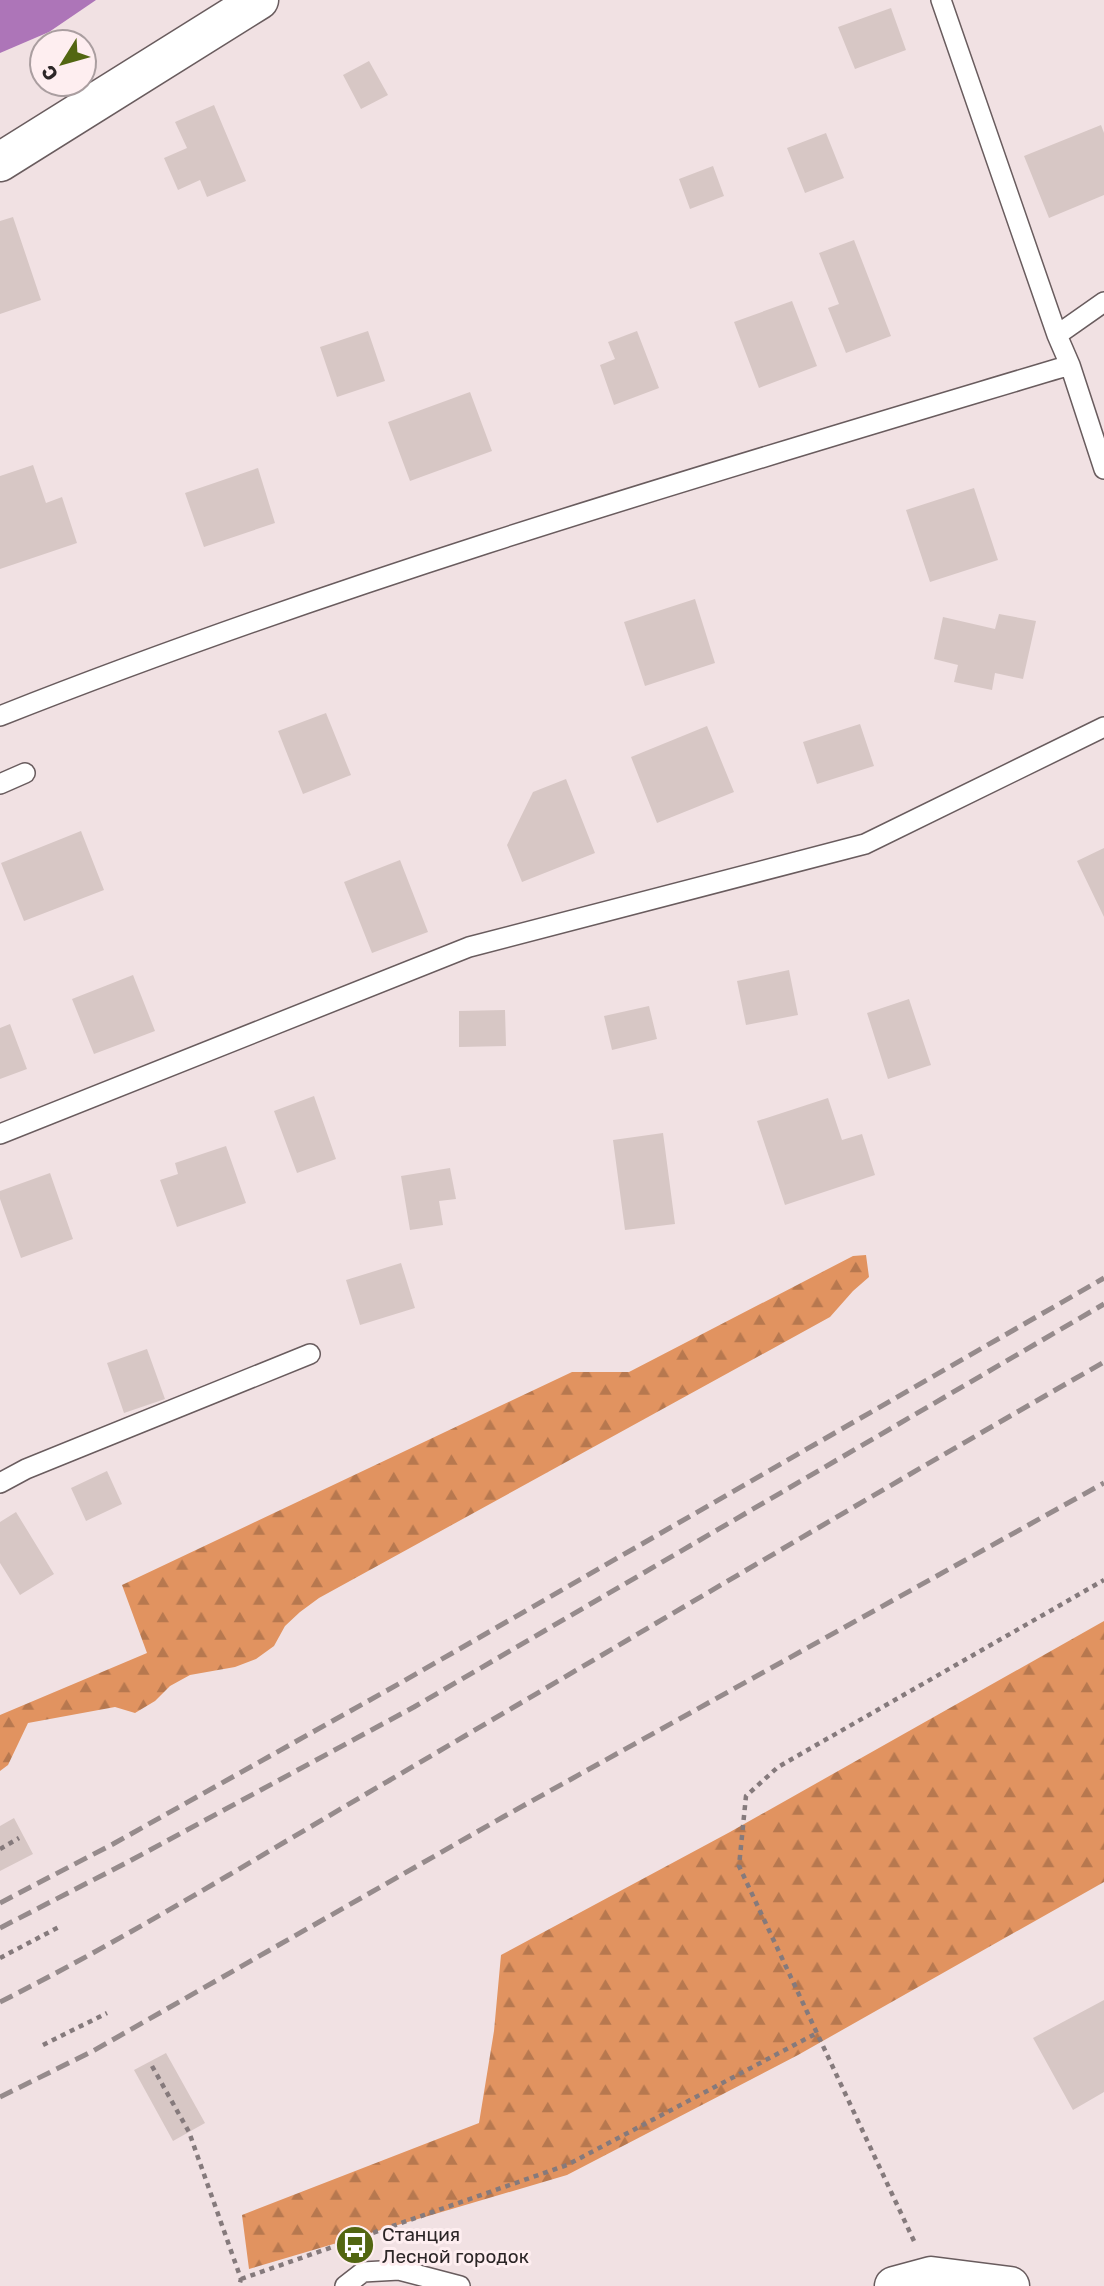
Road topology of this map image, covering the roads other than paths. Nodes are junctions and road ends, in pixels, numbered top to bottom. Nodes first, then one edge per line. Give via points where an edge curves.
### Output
1 (259, 0) edge
2 (942, 0) edge
3 (0, 162) edge
4 (1104, 302) edge
5 (1057, 335) junction
6 (1070, 365) junction
7 (1104, 469) edge
8 (0, 716) edge
9 (1104, 727) edge
10 (25, 773) dead end
11 (0, 784) edge
12 (0, 1134) edge
13 (310, 1354) dead end
14 (0, 1483) edge
15 (345, 2286) edge
16 (460, 2286) edge
17 (894, 2286) edge
18 (1010, 2286) edge

1 - 3 street
2 - 5 lane
4 - 5 lane
5 - 6 lane
6 - 7 lane
6 - 8 lane via 560,519 136,662
9 - 12 lane via 865,844 469,947
10 - 11 lane
13 - 14 lane
15 - 16 lane via 363,2272 399,2270
17 - 18 street via 931,2276

